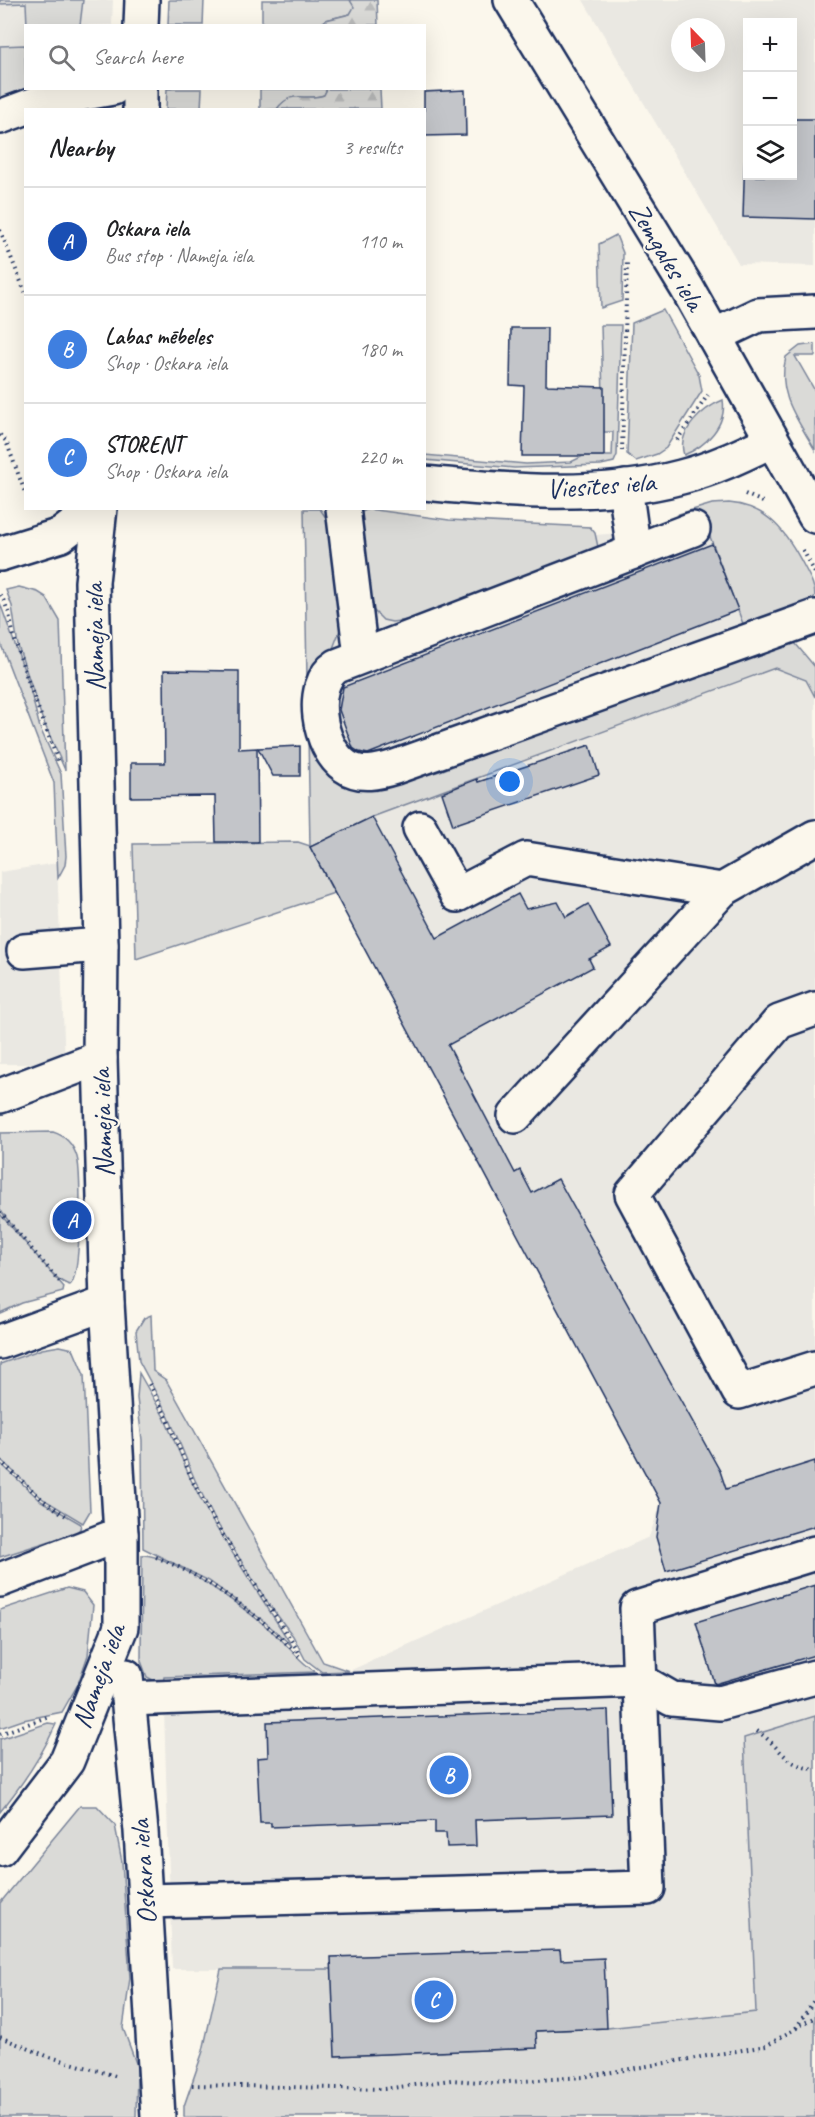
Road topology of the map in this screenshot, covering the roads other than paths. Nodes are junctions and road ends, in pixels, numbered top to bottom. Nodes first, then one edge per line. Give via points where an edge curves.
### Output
1 (142, 0) edge
2 (511, 0) edge
3 (141, 24) edge
4 (102, 90) edge
5 (140, 90) edge
6 (24, 108) edge
7 (24, 108) edge
8 (140, 108) edge
9 (0, 117) edge
10 (815, 312) edge
11 (714, 336) junction
12 (771, 441) junction
13 (623, 473) junction
14 (426, 483) edge
15 (95, 510) edge
16 (98, 510) edge
17 (342, 510) edge
18 (693, 529) dead end
19 (808, 531) edge
20 (634, 552) junction
21 (0, 554) edge
22 (815, 617) edge
23 (361, 656) junction
24 (420, 828) dead end
25 (815, 837) edge
26 (722, 890) junction
27 (101, 945) junction
28 (24, 951) dead end
29 (815, 1009) edge
30 (100, 1058) junction
31 (0, 1096) edge
32 (515, 1116) dead end
33 (107, 1303) junction
34 (0, 1342) edge
35 (815, 1368) edge
36 (121, 1534) junction
37 (815, 1553) edge
38 (0, 1580) edge
39 (121, 1627) junction
40 (815, 1677) edge
41 (639, 1680) junction
42 (128, 1699) junction
43 (0, 1849) edge
44 (146, 1901) junction
45 (158, 2117) edge

1 - 3 street
2 - 11 street, Zemgales iela
4 - 7 street
5 - 8 street
6 - 9 street
10 - 11 street via 758,315
11 - 12 street, Zemgales iela
12 - 13 street, Viesītes iela via 683,477
12 - 19 street, Zemgales iela
13 - 14 street, Viesītes iela via 541,490
13 - 20 street
15 - 21 street via 61,535
16 - 27 street, Nameja iela via 92,582
17 - 23 street
18 - 20 street
20 - 23 street
22 - 23 street via 396,767 365,773 338,759 325,734 319,710 320,687 327,672
24 - 26 street via 456,895 526,859
25 - 26 street
26 - 32 street
27 - 28 street
27 - 30 street, Nameja iela
29 - 35 street via 779,1022 632,1194 739,1392
30 - 31 street
30 - 33 street, Nameja iela
33 - 34 street
33 - 36 street, Nameja iela
36 - 38 street
36 - 39 street, Nameja iela
37 - 41 street via 637,1608
39 - 42 street, Oskara iela
39 - 43 street, Nameja iela via 67,1761
40 - 41 street via 720,1703 672,1699
41 - 42 street
41 - 44 street via 648,1888
42 - 44 street, Oskara iela
44 - 45 street, Oskara iela

